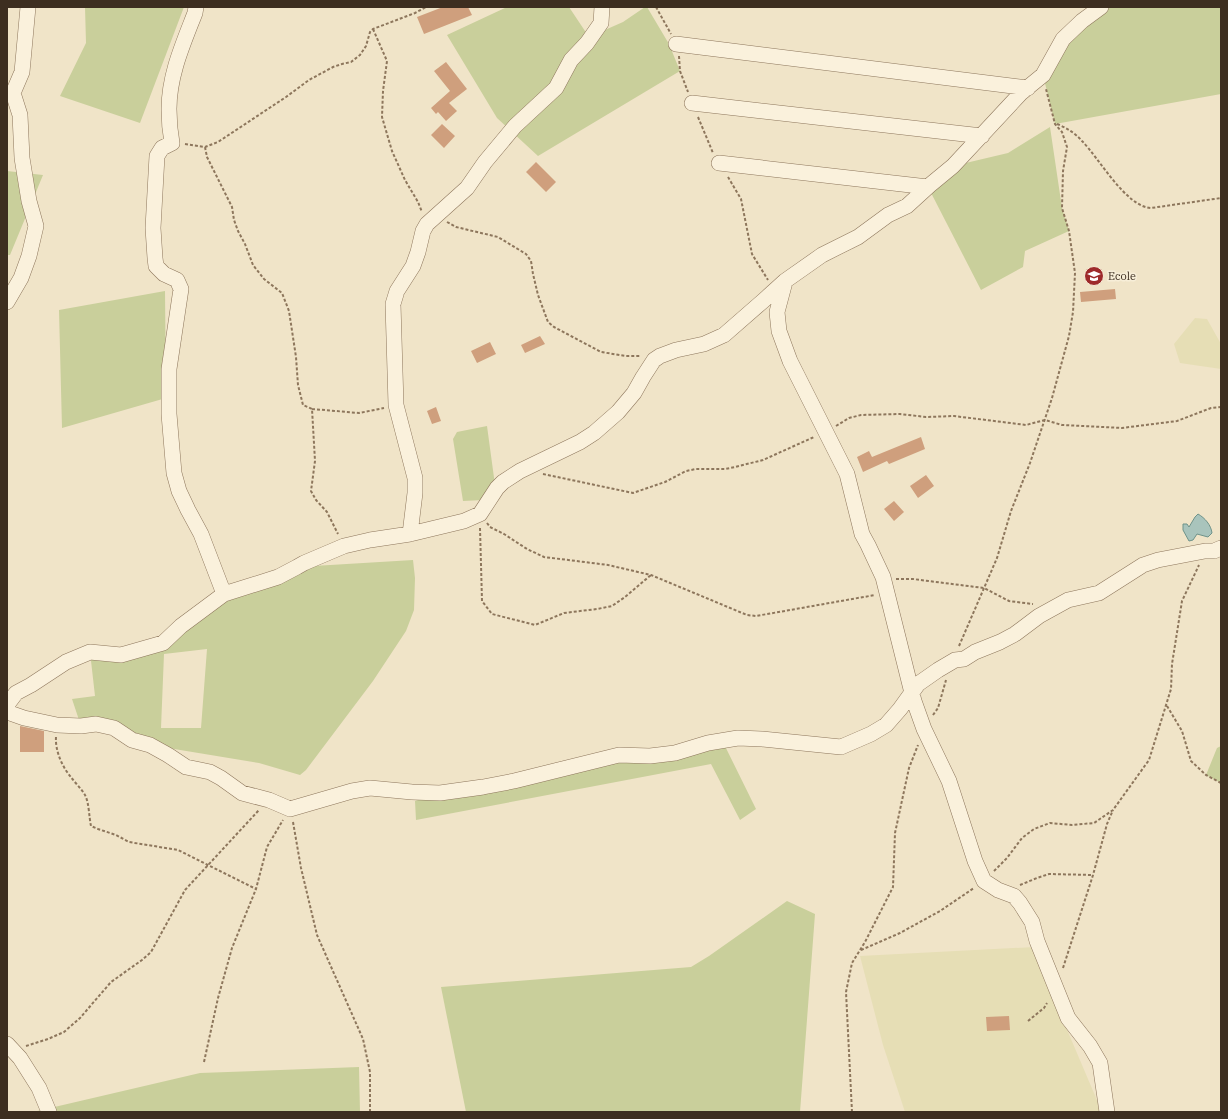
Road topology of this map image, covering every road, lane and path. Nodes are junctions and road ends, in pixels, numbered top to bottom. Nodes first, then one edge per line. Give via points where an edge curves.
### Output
1 (28, 7) edge
2 (196, 7) edge
3 (426, 7) edge
4 (602, 7) edge
5 (656, 7) edge
6 (1101, 7) edge
7 (373, 29) junction
8 (676, 44) junction
9 (1043, 75) junction
10 (1028, 88) junction
11 (692, 103) junction
12 (1056, 124) junction
13 (982, 136) junction
14 (172, 143) junction
15 (205, 147) junction
16 (720, 163) junction
17 (928, 187) junction
18 (1221, 198) edge
19 (431, 220) junction
20 (780, 286) junction
21 (7, 302) edge
22 (660, 356) junction
23 (396, 405) junction
24 (1221, 407) edge
25 (312, 409) junction
26 (1045, 420) junction
27 (826, 432) junction
28 (520, 471) junction
29 (480, 514) junction
30 (410, 534) junction
31 (344, 546) junction
32 (1221, 548) edge
33 (1205, 551) junction
34 (651, 575) junction
35 (883, 577) junction
36 (984, 588) junction
37 (886, 593) junction
38 (224, 594) junction
39 (1036, 605) dead end
40 (955, 660) junction
41 (912, 691) junction
42 (7, 705) edge
43 (1167, 706) junction
44 (7, 712) edge
45 (57, 725) junction
46 (924, 729) junction
47 (1221, 783) edge
48 (270, 800) junction
49 (290, 809) junction
50 (1113, 810) junction
51 (207, 866) junction
52 (1093, 875) junction
53 (985, 880) junction
54 (1018, 886) dead end
55 (256, 890) junction
56 (860, 950) junction
57 (1056, 989) junction
58 (1028, 1021) dead end
59 (10, 1047) edge
60 (204, 1062) dead end
61 (49, 1112) edge
62 (370, 1112) edge
63 (852, 1112) edge
64 (1107, 1112) edge

1 - 21 street via 22,72 13,93 20,115 22,158 36,226 21,278
2 - 14 street via 172,79 169,109
3 - 7 path
4 - 19 street via 601,23 587,44 571,60 556,88 515,126 467,188
5 - 8 path
6 - 9 street via 1063,40
7 - 15 path via 366,46 351,62 333,67 309,80 226,137
7 - 19 path via 387,61 382,117 392,150 404,180
8 - 10 street
8 - 11 path via 680,71
9 - 10 street
9 - 12 path
10 - 13 street
11 - 13 street
11 - 16 path via 713,153
12 - 18 path via 1068,129 1082,140 1113,181 1144,208
12 - 26 path via 1067,147 1063,171 1062,208 1069,231 1075,273 1069,336
13 - 17 street via 954,166
14 - 15 path
14 - 38 street via 162,148 157,156 153,228 156,266 164,274 177,280 181,289 169,369 169,414 174,473 179,491 201,534
15 - 25 path via 207,157 232,207 234,220 253,265 264,279 282,292 289,311 303,405
16 - 17 street
16 - 20 path via 741,199 752,254
17 - 20 street via 907,206 858,237 822,255
19 - 22 path via 498,237 526,254 531,261 538,295 548,322 554,328 601,352 626,356
19 - 23 street via 423,231 413,266 396,291 393,304
20 - 22 street via 724,335 704,344
20 - 27 street via 777,312 779,331 790,361
22 - 28 street via 654,360 634,393 618,412 594,433
23 - 25 path via 359,413
23 - 30 street via 415,478
24 - 26 path via 1211,408 1177,421 1122,428 1062,426
25 - 31 path via 315,461 311,491 327,512
26 - 27 path via 1026,425 954,416 861,415 849,418
26 - 36 path
27 - 28 path via 763,460 730,468 686,471 665,482 633,493
27 - 35 street via 846,474 862,534
28 - 29 street via 497,488
29 - 30 street via 464,521
29 - 34 path via 490,528 544,557 608,565
29 - 34 path via 482,601 492,614 535,624 564,613 612,606
30 - 31 street
31 - 38 street via 278,577
32 - 33 street
33 - 40 street via 1143,565 1099,593 1068,600 1000,642 964,659
33 - 43 path via 1182,601
34 - 37 path via 756,616
35 - 36 path
35 - 37 street
36 - 39 path via 1009,600
36 - 40 path via 959,644
37 - 41 street
38 - 42 street via 163,643 121,656 90,652 66,662 16,692
40 - 41 street via 918,684
40 - 46 path via 938,708
41 - 46 street
41 - 49 street via 886,725 841,746 738,738 708,742 676,753 650,756 619,755 483,787 440,793 370,788
43 - 47 path via 1182,731 1191,761 1206,775
43 - 50 path via 1149,760
44 - 45 street
45 - 48 street via 96,724 114,728 132,740 150,745 186,767 210,772 242,793
45 - 51 path via 56,744 62,762 70,777 86,796 91,826 116,834 129,842 178,850
46 - 53 street via 949,781 975,861
46 - 56 path via 910,768 895,833 893,887
48 - 49 street
48 - 51 path
49 - 55 path via 267,847
49 - 62 path via 317,935 363,1039 370,1072
50 - 52 path
50 - 53 path via 1094,823 1050,823 1034,829 1022,838
51 - 55 path
51 - 59 path via 185,890 151,952 110,982 80,1018 64,1032 48,1039
52 - 54 path via 1049,874
52 - 57 path
53 - 56 path via 900,934
53 - 57 street via 998,890 1014,896 1020,903 1032,922
55 - 60 path via 232,948
56 - 63 path via 852,964 846,992
57 - 58 path via 1044,1008
57 - 64 street via 1068,1018 1100,1063
59 - 61 street via 39,1088

